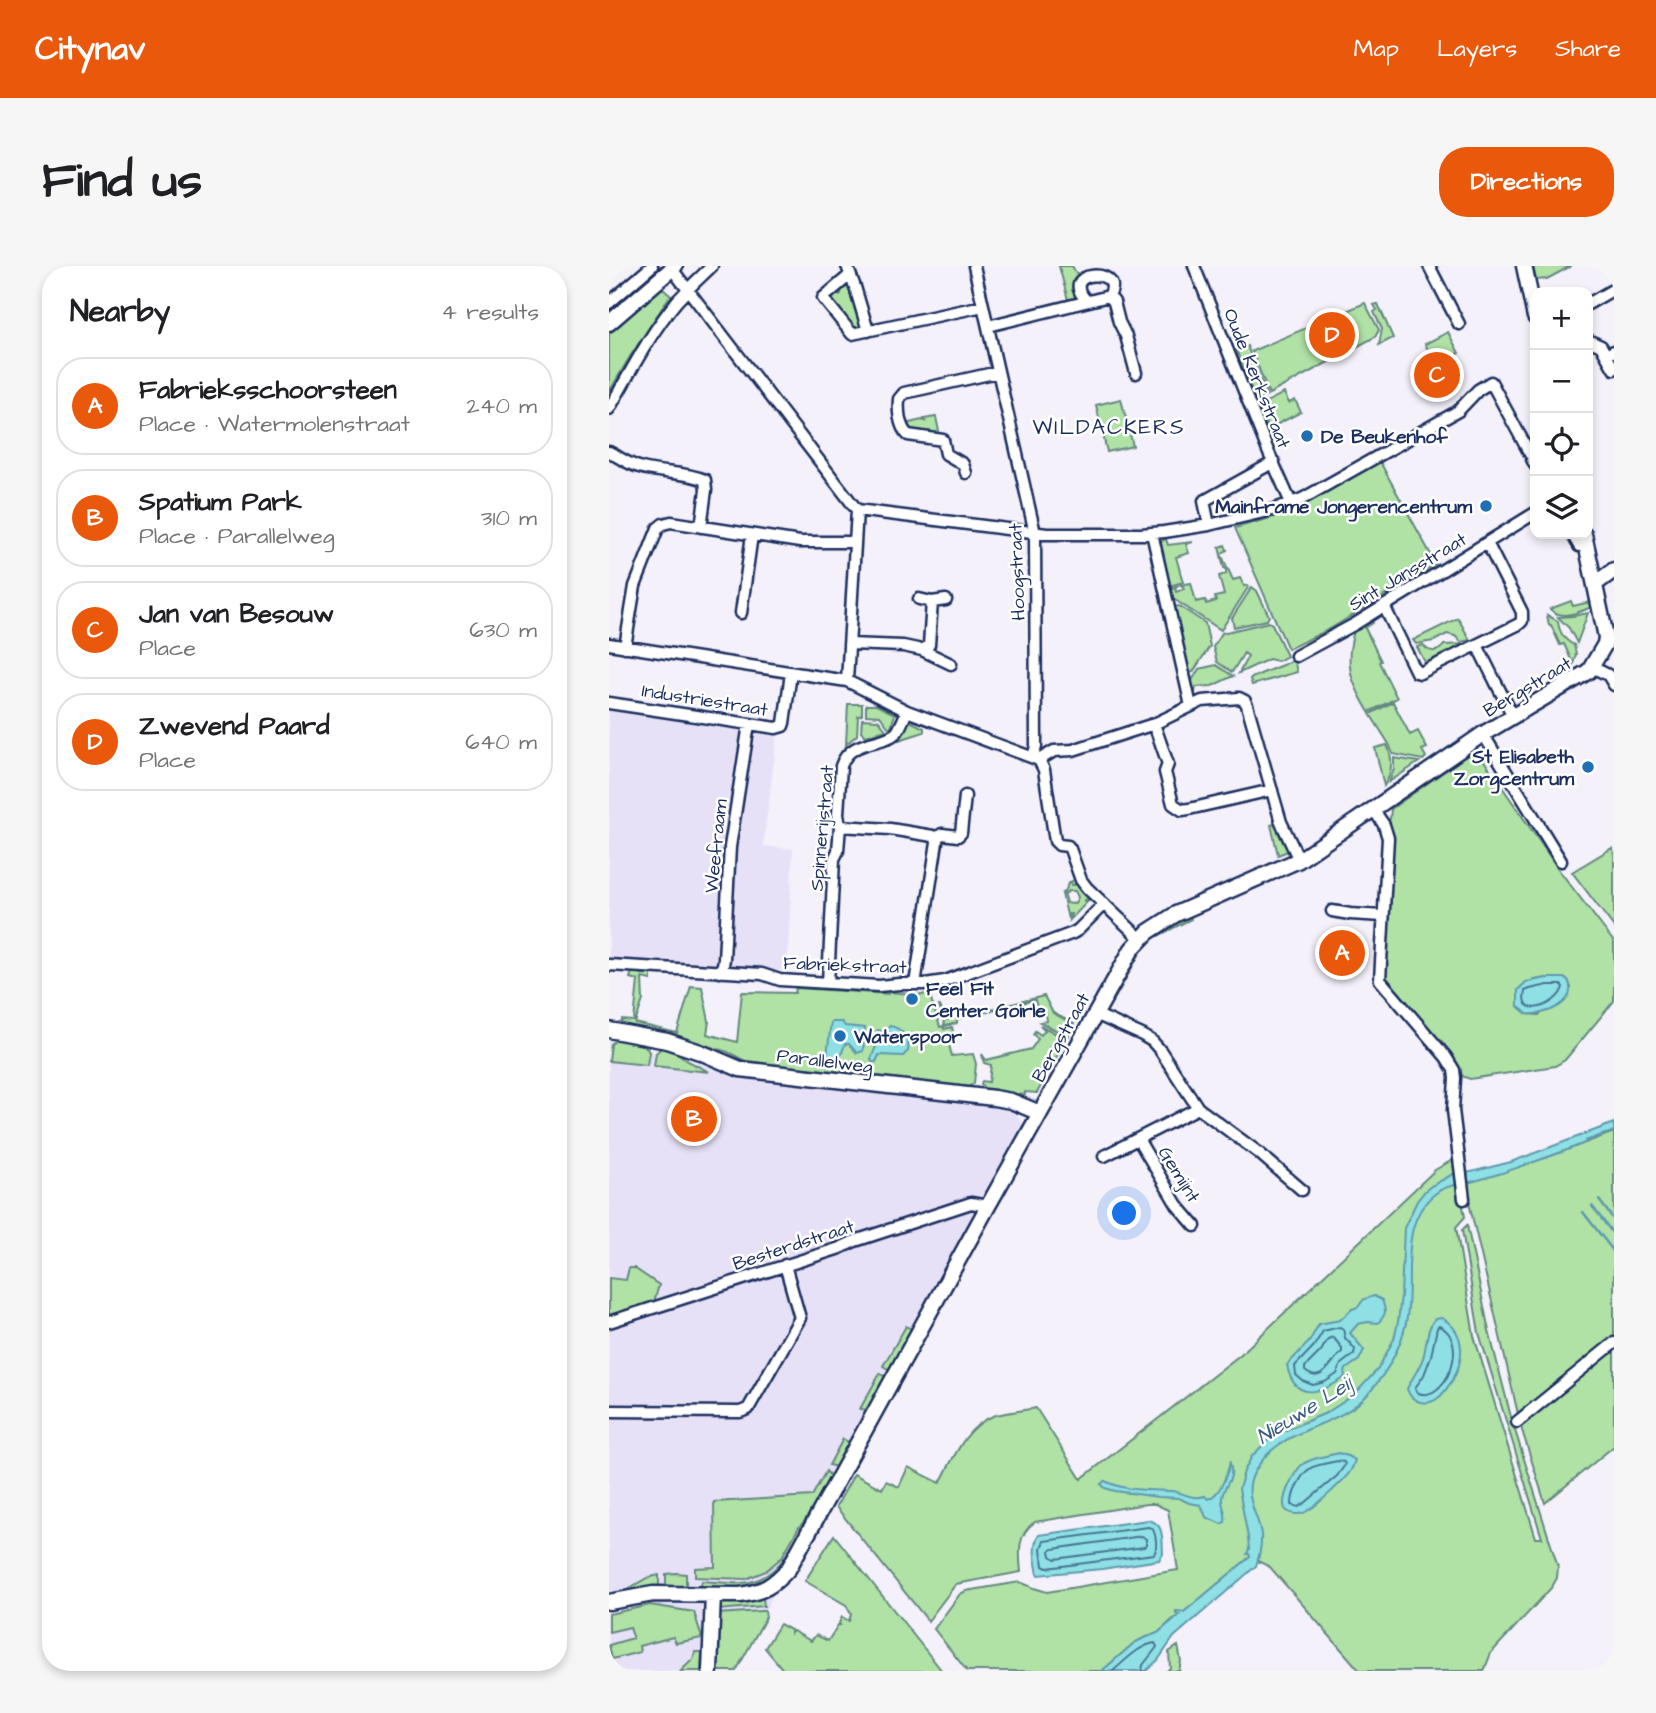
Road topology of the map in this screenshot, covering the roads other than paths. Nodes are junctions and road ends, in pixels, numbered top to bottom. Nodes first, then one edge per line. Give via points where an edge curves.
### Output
1 (652, 266) edge
2 (712, 266) edge
3 (974, 266) edge
4 (1194, 266) edge
5 (1429, 266) edge
6 (1524, 266) edge
7 (674, 267) edge
8 (848, 270) edge
9 (1107, 270) edge
10 (1614, 289) edge
11 (688, 290) junction
12 (1530, 294) edge
13 (1109, 296) junction
14 (1087, 301) junction
15 (1593, 301) edge
16 (609, 303) edge
17 (983, 306) junction
18 (609, 323) edge
19 (1459, 324) dead end
20 (988, 326) junction
21 (868, 331) junction
22 (1593, 342) edge
23 (1610, 353) edge
24 (1614, 369) edge
25 (998, 372) junction
26 (1136, 373) dead end
27 (609, 409) edge
28 (609, 452) edge
29 (1530, 454) edge
30 (1274, 463) junction
31 (965, 473) dead end
32 (1291, 503) junction
33 (857, 510) junction
34 (1530, 516) edge
35 (1209, 525) junction
36 (701, 527) junction
37 (1035, 533) junction
38 (1152, 533) junction
39 (752, 535) junction
40 (1585, 539) edge
41 (855, 542) junction
42 (1487, 543) junction
43 (1614, 570) edge
44 (1595, 584) junction
45 (919, 599) dead end
46 (946, 600) dead end
47 (932, 602) junction
48 (1384, 606) junction
49 (740, 613) dead end
50 (609, 644) edge
51 (849, 644) junction
52 (1477, 645) junction
53 (1610, 645) edge
54 (625, 646) junction
55 (922, 650) junction
56 (1296, 656) dead end
57 (951, 664) dead end
58 (1592, 667) junction
59 (791, 673) junction
60 (847, 681) junction
61 (1614, 685) edge
62 (609, 703) edge
63 (1191, 706) junction
64 (907, 711) junction
65 (1513, 716) junction
66 (748, 724) junction
67 (1154, 724) junction
68 (1483, 734) junction
69 (1036, 759) junction
70 (1271, 788) junction
71 (965, 796) dead end
72 (1373, 809) junction
73 (840, 825) junction
74 (936, 838) junction
75 (1299, 860) junction
76 (1561, 861) dead end
77 (1103, 905) junction
78 (1332, 911) dead end
79 (1383, 916) junction
80 (1141, 939) junction
81 (609, 965) edge
82 (719, 972) junction
83 (828, 983) junction
84 (915, 984) junction
85 (1095, 1014) junction
86 (609, 1030) edge
87 (1198, 1108) junction
88 (1040, 1113) junction
89 (1138, 1139) junction
90 (1104, 1156) dead end
91 (1302, 1190) dead end
92 (1463, 1195) dead end
93 (988, 1206) junction
94 (1195, 1226) dead end
95 (785, 1265) junction
96 (609, 1322) edge
97 (1614, 1343) edge
98 (609, 1411) edge
99 (1517, 1422) dead end
100 (713, 1595) junction
101 (609, 1602) edge
102 (710, 1671) edge

1 - 16 street
2 - 11 street
3 - 17 street, Hoogstraat
4 - 30 street, Oude Kerkstraat
5 - 19 street
6 - 12 street
7 - 11 street
7 - 18 street
8 - 21 street
8 - 21 street via 824,298 852,334
9 - 13 street via 1112,286
9 - 14 street via 1094,271 1080,280 1080,294
10 - 15 street
11 - 27 street via 648,343
11 - 33 street
13 - 14 street
13 - 26 street
14 - 20 street
17 - 20 street, Hoogstraat
17 - 21 street
20 - 25 street, Hoogstraat
22 - 23 street
23 - 24 street
25 - 31 street via 904,393 899,399 904,431 943,440 946,454 963,464
25 - 37 street, Hoogstraat
28 - 36 street via 641,468 705,480
29 - 32 street via 1490,382 1458,411
30 - 32 street, Oude Kerkstraat
30 - 35 street via 1204,501
32 - 35 street
33 - 37 street
33 - 41 street
34 - 42 street, Sint Jansstraat
35 - 38 street
36 - 39 street
36 - 54 street via 671,523 658,528 635,586
37 - 38 street
37 - 69 street, Hoogstraat
38 - 63 street
39 - 41 street via 800,542
39 - 49 street
40 - 44 street
41 - 51 street
42 - 48 street, Sint Jansstraat
42 - 52 street via 1523,621
43 - 44 street
44 - 53 street
45 - 47 street
46 - 47 street
47 - 55 street via 929,645
48 - 52 street via 1416,672
48 - 56 street, Sint Jansstraat
50 - 54 street
51 - 55 street
51 - 60 street
52 - 65 street
53 - 58 street, Bergstraat
54 - 59 street
55 - 57 street
58 - 61 street via 1608,675
58 - 65 street, Bergstraat
59 - 60 street
59 - 66 street, Industriestraat via 783,726
60 - 64 street
62 - 66 street, Industriestraat
63 - 67 street
63 - 70 street via 1202,701 1245,701
64 - 69 street
64 - 73 street, Spinnerijstraat via 891,736 858,746 843,758
65 - 68 street, Bergstraat
66 - 82 street, Weefraam via 730,847 724,958
67 - 69 street
67 - 70 street via 1168,764 1165,772 1171,798 1182,810
68 - 72 street, Bergstraat
68 - 76 street
69 - 77 street, Hoogstraat via 1042,765 1055,841 1068,846 1081,880
70 - 75 street
71 - 74 street via 961,833
72 - 75 street, Bergstraat
72 - 79 street via 1388,838
73 - 74 street
73 - 83 street, Spinnerijstraat
74 - 84 street
75 - 80 street, Bergstraat via 1176,914
77 - 80 street
77 - 84 street, Fabriekstraat via 1073,933 956,978
78 - 79 street
79 - 92 street via 1380,980 1454,1070 1453,1110
80 - 85 street, Bergstraat
81 - 82 street, Fabriekstraat
82 - 83 street, Fabriekstraat
83 - 84 street, Fabriekstraat
85 - 87 street via 1152,1041
85 - 88 street, Bergstraat
86 - 88 street, Parallelweg via 688,1047 740,1069 994,1098
87 - 89 street
87 - 91 street
88 - 93 street, Bergstraat
89 - 90 street
89 - 94 street, Gemijnt via 1177,1205
93 - 95 street, Besterdstraat via 971,1203
93 - 100 street, Bergstraat via 789,1568 763,1590
95 - 96 street, Besterdstraat
95 - 98 street via 800,1318 748,1409
97 - 99 street
100 - 101 street, Bergstraat via 653,1594
100 - 102 street

